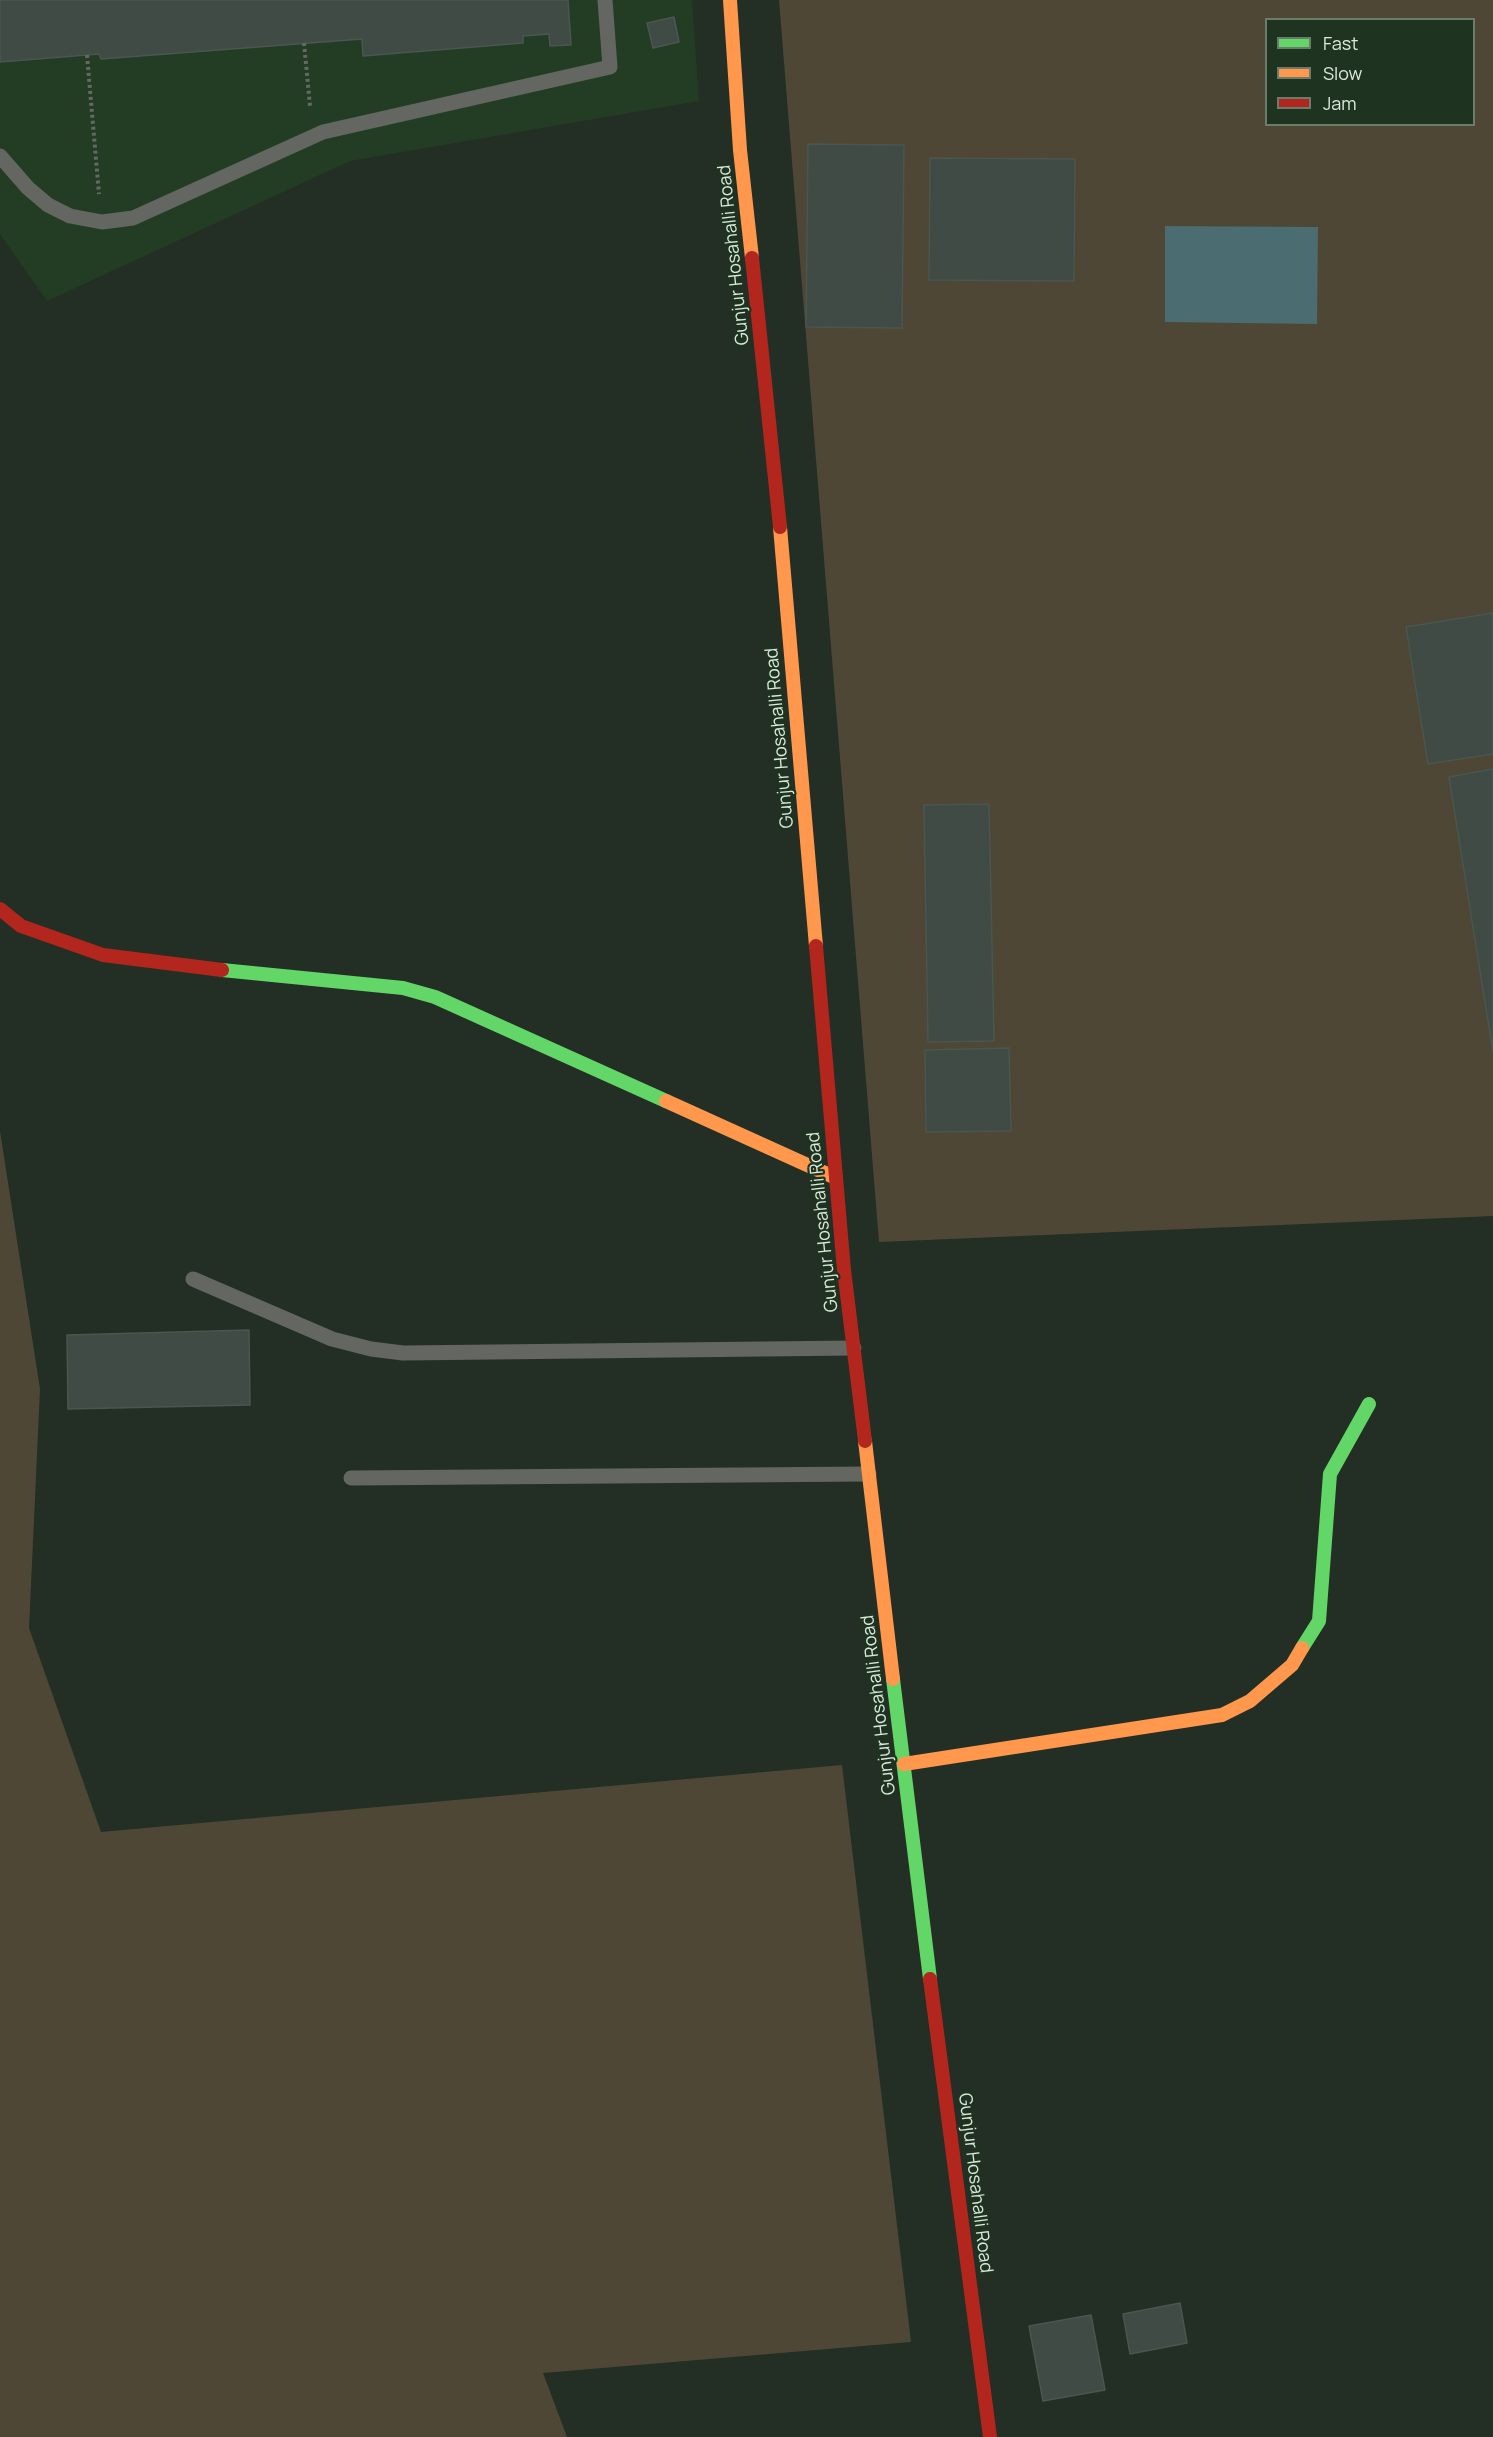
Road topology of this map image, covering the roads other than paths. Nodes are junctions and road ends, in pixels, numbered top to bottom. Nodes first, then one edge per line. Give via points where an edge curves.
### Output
1 (605, 0) edge
2 (730, 0) edge
3 (0, 156) edge
4 (0, 909) edge
5 (836, 1178) junction
6 (193, 1279) dead end
7 (854, 1348) junction
8 (1369, 1404) dead end
9 (869, 1474) junction
10 (351, 1478) dead end
11 (903, 1764) junction
12 (990, 2437) edge

1 - 3 lane via 610,67 323,132 133,218 102,222 70,216 48,205 28,188
2 - 5 street, Gunjur Hosahalli Road via 740,150 776,479
4 - 5 street via 21,926 103,955 403,988 435,996
5 - 7 street, Gunjur Hosahalli Road
6 - 7 lane via 332,1339 403,1353
7 - 9 street, Gunjur Hosahalli Road
8 - 11 street via 1329,1474 1319,1620 1292,1665 1250,1701 1222,1715
9 - 10 lane
9 - 11 street, Gunjur Hosahalli Road
11 - 12 street, Gunjur Hosahalli Road

